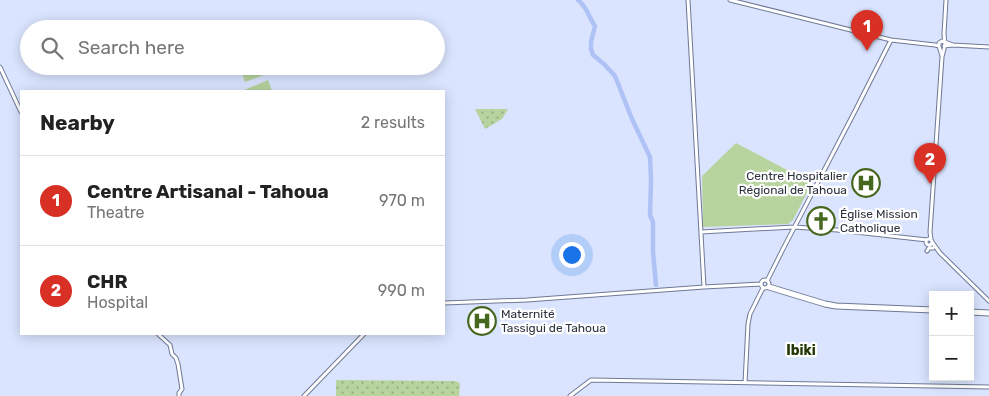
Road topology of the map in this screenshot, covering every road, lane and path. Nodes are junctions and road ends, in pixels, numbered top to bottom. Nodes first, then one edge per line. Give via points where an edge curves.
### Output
1 (688, 0) edge
2 (730, 0) edge
3 (946, 0) edge
4 (891, 40) junction
5 (942, 44) junction
6 (989, 48) edge
7 (0, 67) edge
8 (20, 110) edge
9 (794, 227) junction
10 (701, 232) junction
11 (929, 243) junction
12 (927, 251) dead end
13 (765, 285) junction
14 (704, 287) junction
15 (989, 301) edge
16 (445, 303) edge
17 (929, 310) edge
18 (974, 312) edge
19 (988, 312) edge
20 (159, 335) edge
21 (363, 335) edge
22 (745, 383) junction
23 (989, 387) edge
24 (179, 396) edge
25 (304, 396) edge
26 (570, 396) edge

1 - 10 street
2 - 4 street
3 - 5 street
4 - 5 street
4 - 9 street
5 - 6 street
5 - 11 street
7 - 8 street
9 - 10 street
9 - 11 street
9 - 13 street
10 - 14 street
11 - 12 street
11 - 15 street
13 - 14 street
13 - 17 main road via 836,306
13 - 22 street via 750,314
14 - 16 street
18 - 19 main road
20 - 24 street via 170,346 178,364 182,389
21 - 25 street
22 - 23 street
22 - 26 street via 591,380

